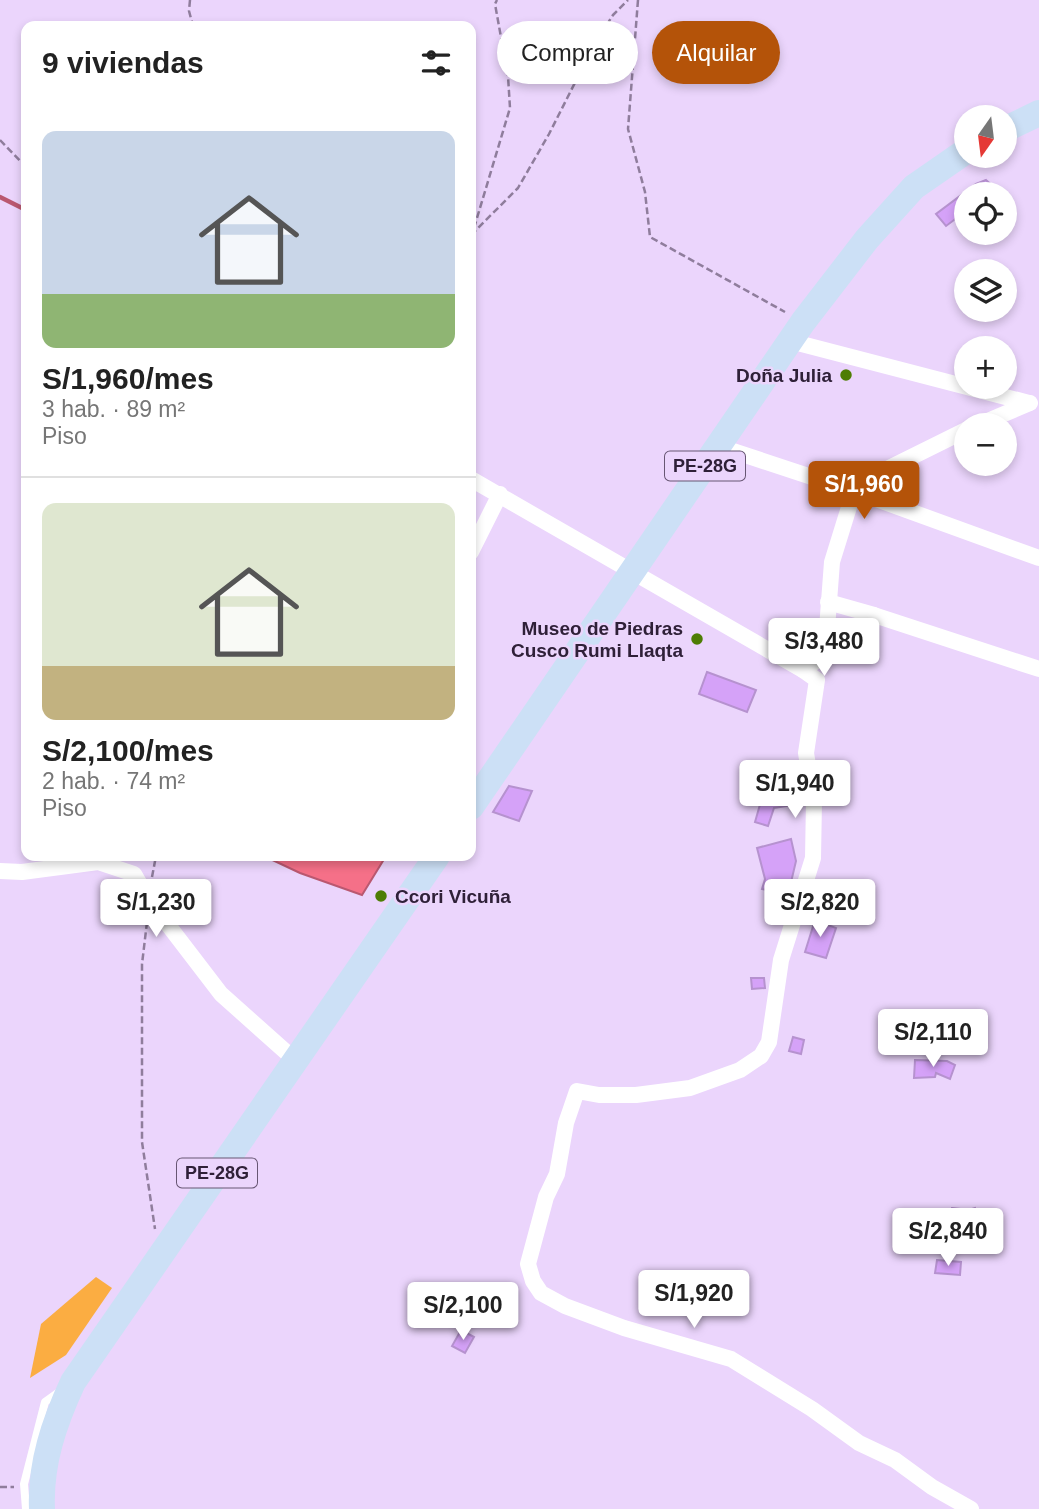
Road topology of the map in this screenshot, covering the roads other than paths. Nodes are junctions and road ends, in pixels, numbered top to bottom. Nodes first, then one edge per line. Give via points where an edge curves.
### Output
1 (1039, 113) edge
2 (1017, 124) edge
3 (954, 159) edge
4 (797, 332) junction
5 (1034, 401) edge
6 (1006, 413) edge
7 (954, 436) edge
8 (718, 446) junction
9 (476, 482) edge
10 (854, 491) junction
11 (500, 494) junction
12 (476, 542) edge
13 (1039, 558) edge
14 (632, 572) junction
15 (828, 602) junction
16 (874, 615) junction
17 (825, 655) junction
18 (1038, 665) edge
19 (803, 670) junction
20 (476, 800) edge
21 (434, 861) edge
22 (0, 871) edge
23 (295, 1060) junction
24 (73, 1382) junction
25 (26, 1509) edge
26 (42, 1509) edge
27 (971, 1509) edge

1 - 2 highway
3 - 4 highway, PE-28G via 914,187 867,239
4 - 5 street
4 - 8 highway, PE-28G
5 - 6 street
7 - 10 street via 865,480
8 - 10 street
8 - 14 highway, PE-28G
9 - 11 street
10 - 13 street
10 - 15 street via 832,562
11 - 12 street
11 - 14 street
14 - 19 street
14 - 20 highway, PE-28G
15 - 16 street
15 - 17 street
16 - 17 street
16 - 18 street
17 - 19 street
19 - 27 street via 817,680 806,753 814,801 813,858 781,960 769,1042 761,1056 740,1070 690,1088 636,1096 577,1091 528,1264 541,1293 624,1328 731,1359
21 - 23 highway, PE-28G
22 - 23 street via 98,862 134,874 221,994
23 - 24 highway, PE-28G
24 - 25 lane via 45,1402 24,1484
24 - 26 highway, PE-28G via 46,1457

